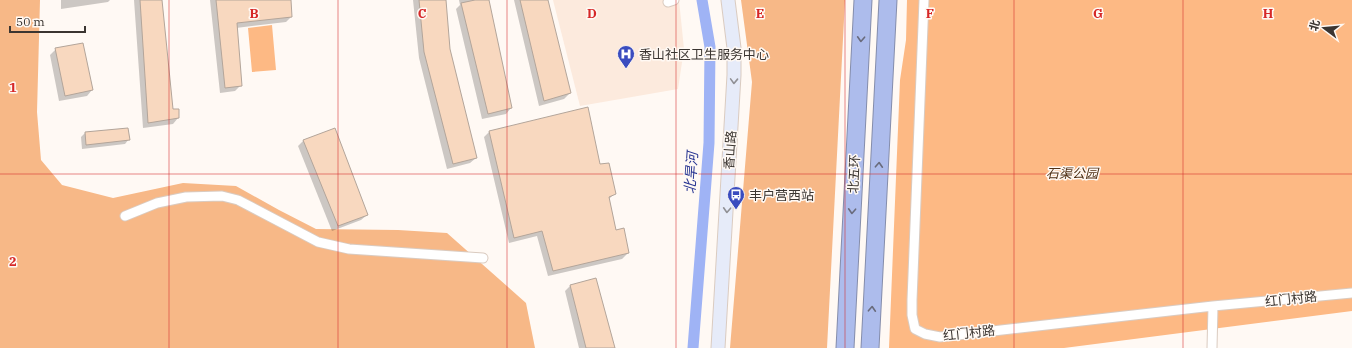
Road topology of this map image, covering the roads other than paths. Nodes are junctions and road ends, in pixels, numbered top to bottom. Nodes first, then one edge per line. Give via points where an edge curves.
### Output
1 (728, 0) edge
2 (864, 0) edge
3 (888, 0) edge
4 (924, 0) edge
5 (125, 216) dead end
6 (483, 258) dead end
7 (1352, 293) edge
8 (1212, 306) junction
9 (718, 348) edge
10 (844, 348) edge
11 (870, 348) edge
12 (1212, 348) edge

1 -> 9 street, 香山路 via 734,48 734,75
2 -> 10 highway, 北五环
11 -> 3 highway, 北五环
4 - 8 street, 红门村路 via 912,300 915,329 924,334 940,337
5 - 6 street via 157,203 186,197 222,196 238,200 318,242 349,249
7 - 8 street, 红门村路
8 - 12 street

